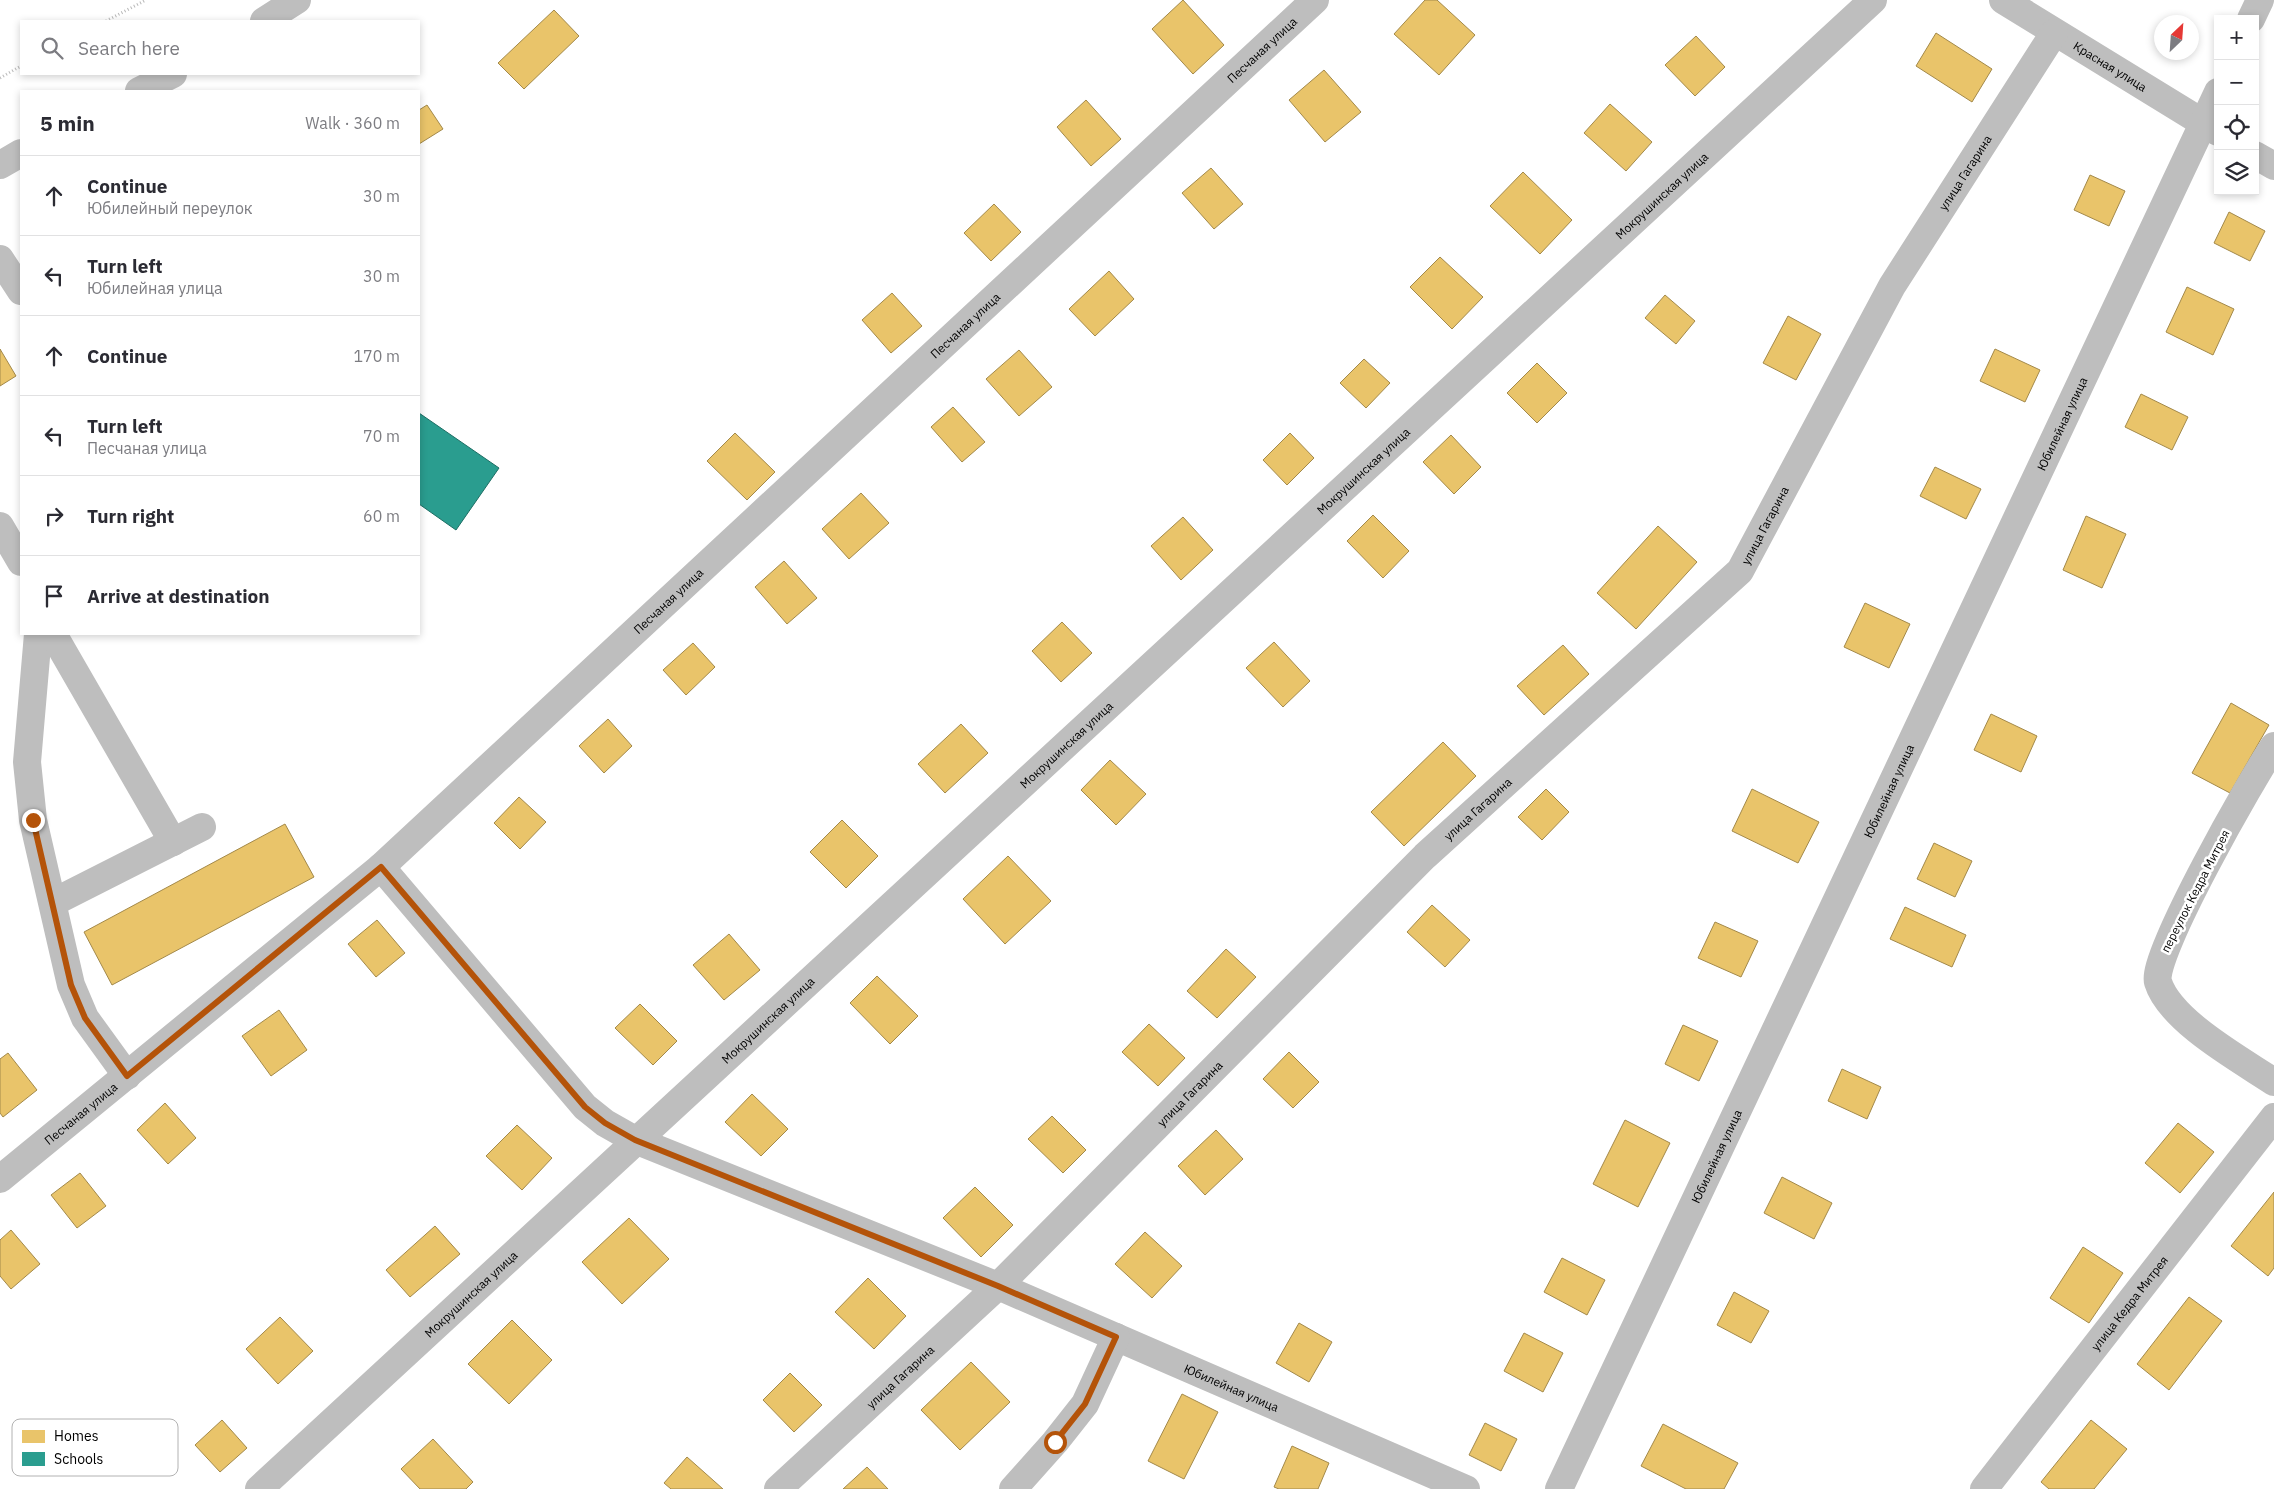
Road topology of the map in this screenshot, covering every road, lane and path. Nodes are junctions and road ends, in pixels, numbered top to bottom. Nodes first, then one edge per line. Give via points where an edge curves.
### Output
1 (146, 0) edge
2 (297, 0) edge
3 (1315, 0) edge
4 (1872, 0) edge
5 (2003, 0) edge
6 (2260, 0) edge
7 (2253, 15) edge
8 (108, 20) edge
9 (266, 20) edge
10 (2054, 33) junction
11 (20, 67) edge
12 (171, 75) edge
13 (0, 78) edge
14 (141, 90) edge
15 (2215, 105) edge
16 (2210, 128) edge
17 (20, 154) edge
18 (2259, 157) edge
19 (0, 165) edge
20 (2274, 166) edge
21 (0, 259) edge
22 (20, 289) edge
23 (0, 526) edge
24 (20, 560) edge
25 (38, 635) edge
26 (54, 635) edge
27 (2274, 746) edge
28 (202, 827) dead end
29 (173, 842) junction
30 (381, 867) junction
31 (54, 902) junction
32 (127, 1076) junction
33 (2274, 1082) edge
34 (2274, 1117) edge
35 (635, 1140) junction
36 (0, 1179) edge
37 (998, 1286) junction
38 (1116, 1337) junction
39 (259, 1489) edge
40 (778, 1489) edge
41 (1013, 1489) edge
42 (1466, 1489) edge
43 (1560, 1489) edge
44 (1984, 1489) edge

1 - 8 path
2 - 9 street
3 - 30 street, Песчаная улица
4 - 35 street, Мокрушинская улица
5 - 10 street, Красная улица
6 - 7 street
10 - 16 street, Красная улица
10 - 37 street, улица Гагарина via 1892,286 1740,570 1425,856
11 - 13 path
12 - 14 street
15 - 16 street, Юбилейная улица
16 - 43 street, Юбилейная улица
17 - 19 street
18 - 20 street
21 - 22 street
23 - 24 street
25 - 31 street via 27,762 33,820
26 - 29 street
27 - 33 street, переулок Кедра Митрея via 2187,902 2162,955 2157,981 2169,1004 2195,1028
28 - 29 street
29 - 31 street
30 - 32 street, Песчаная улица
30 - 35 street, Юбилейная улица via 585,1107
31 - 32 street via 74,993 85,1018
32 - 36 street, Песчаная улица
34 - 44 street, улица Кедра Митрея
35 - 37 street, Юбилейная улица
35 - 39 street, Мокрушинская улица
37 - 38 street, Юбилейная улица
37 - 40 street, улица Гагарина
38 - 41 street via 1085,1404
38 - 42 street, Юбилейная улица

